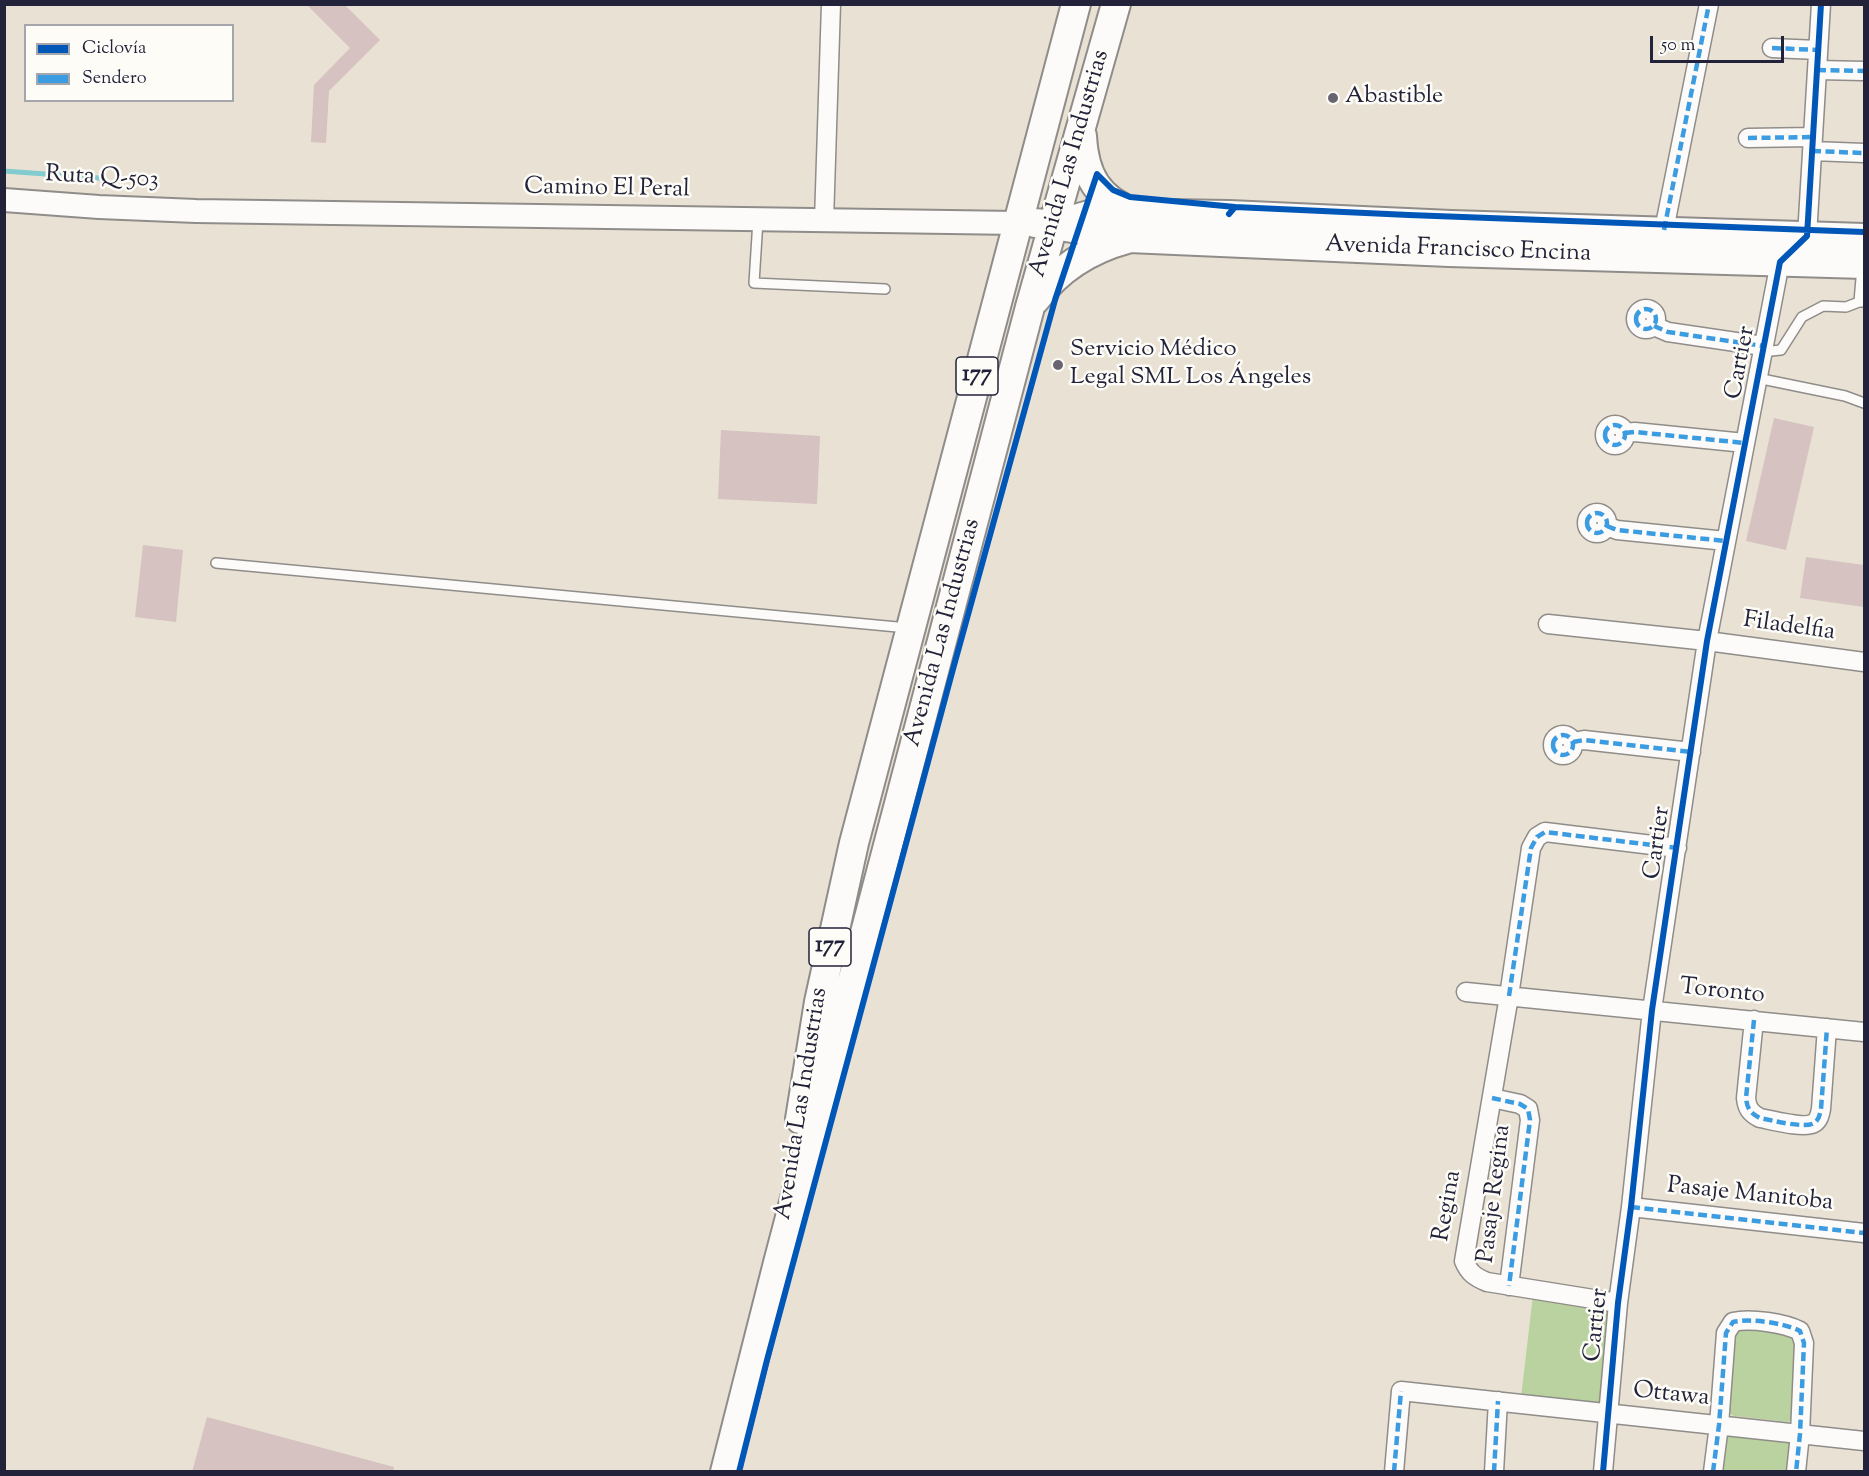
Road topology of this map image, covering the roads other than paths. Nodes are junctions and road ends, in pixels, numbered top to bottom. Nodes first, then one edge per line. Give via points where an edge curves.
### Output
1 (831, 4) edge
2 (1076, 4) edge
3 (1116, 4) edge
4 (1709, 4) edge
5 (1821, 4) edge
6 (1772, 48) dead end
7 (1818, 50) junction
8 (1817, 70) junction
9 (1864, 71) edge
10 (1082, 128) junction
11 (1748, 138) dead end
12 (1813, 144) junction
13 (1864, 153) edge
14 (4, 200) edge
15 (196, 211) joint
16 (758, 220) junction
17 (824, 221) junction
18 (1017, 223) junction
19 (1054, 224) junction
20 (1133, 226) junction
21 (1664, 230) junction
22 (1807, 236) junction
23 (1450, 238) junction
24 (1864, 256) edge
25 (1780, 262) junction
26 (885, 289) dead end
27 (1862, 302) edge
28 (1030, 307) junction
29 (1654, 326) dead end
30 (1763, 346) junction
31 (1758, 378) junction
32 (1864, 403) edge
33 (1625, 433) dead end
34 (1745, 443) junction
35 (1607, 526) dead end
36 (1726, 541) junction
37 (216, 563) dead end
38 (1548, 624) dead end
39 (910, 628) junction
40 (1707, 641) junction
41 (1864, 662) edge
42 (1573, 742) dead end
43 (1690, 752) junction
44 (1677, 848) junction
45 (1466, 992) dead end
46 (1509, 996) junction
47 (1652, 1010) junction
48 (1754, 1020) junction
49 (1827, 1028) junction
50 (1864, 1032) edge
51 (1492, 1098) junction
52 (1631, 1207) junction
53 (1864, 1233) edge
54 (778, 1263) junction
55 (1509, 1286) junction
56 (1618, 1303) junction
57 (1498, 1401) junction
58 (1607, 1413) junction
59 (1719, 1425) junction
60 (1800, 1434) junction
61 (1864, 1441) edge
62 (725, 1472) edge
63 (1394, 1472) edge
64 (1494, 1472) edge
65 (1603, 1472) edge
66 (1713, 1472) edge
67 (1796, 1472) edge

1 - 17 street
2 - 18 main road, Avenida Las Industrias / 177
3 - 10 main road, Avenida Las Industrias / 177
4 - 21 street
5 - 7 street
6 - 7 street
7 - 8 street
8 - 9 street
8 - 12 street
10 - 19 main road, Avenida Las Industrias / 177
10 - 20 main road via 1085,163 1094,183
11 - 12 street
12 - 13 street
12 - 22 street
14 - 15 street, Ruta Q-503
15 - 16 street, Camino El Peral
16 - 17 street, Camino El Peral
16 - 26 lane via 754,283
17 - 18 street, Camino El Peral
18 - 19 main road, Avenida Francisco Encina
18 - 39 main road, Avenida Las Industrias / 177
19 - 20 main road, Avenida Francisco Encina via 1102,235
19 - 28 main road, Avenida Las Industrias / 177
20 - 23 main road, Avenida Francisco Encina
20 - 28 main road via 1068,267
21 - 22 main road, Avenida Francisco Encina
21 - 23 main road, Avenida Francisco Encina
22 - 24 main road, Avenida Francisco Encina
22 - 25 street
23 - 25 main road, Avenida Francisco Encina
24 - 25 main road, Avenida Francisco Encina
24 - 27 lane
25 - 30 street, Cartier
27 - 30 lane via 1846,307 1823,306 1802,317 1780,350 1771,351
28 - 54 main road, Avenida Las Industrias / 177
29 - 30 street via 1668,332
30 - 31 street, Cartier
31 - 32 lane
31 - 34 street, Cartier
33 - 34 street
34 - 36 street, Cartier
35 - 36 street
36 - 40 street, Cartier
37 - 39 lane
38 - 40 street, Filadelfia
39 - 54 main road, Avenida Las Industrias / 177 via 833,933 810,1052
40 - 41 street, Filadelfia
40 - 43 street, Cartier
42 - 43 street
43 - 44 street, Cartier
44 - 46 street, Regina via 1545,832 1537,837 1531,848
44 - 47 street, Cartier
45 - 46 street, Toronto
46 - 47 street, Toronto
46 - 51 street, Regina
47 - 48 street, Toronto
47 - 52 street, Cartier
48 - 49 street, Toronto
48 - 49 street via 1747,1108 1760,1118 1805,1125 1814,1124 1821,1109
49 - 50 street, Toronto
51 - 55 street, Pasaje Regina via 1520,1104 1528,1109 1530,1120
51 - 55 street, Regina via 1464,1261 1475,1277
52 - 53 street, Pasaje Manitoba
52 - 56 street, Cartier
54 - 62 main road, Avenida Las Industrias / 177
55 - 56 street, Regina
56 - 58 street, Cartier
57 - 58 street, Ottawa
57 - 63 street, Ottawa via 1401,1391
57 - 64 street
58 - 59 street, Ottawa
58 - 65 street, Cartier
59 - 60 street, Ottawa
59 - 60 street via 1726,1333 1733,1322 1743,1320 1790,1326 1800,1331 1804,1343
59 - 66 street
60 - 61 street, Ottawa
60 - 67 street

